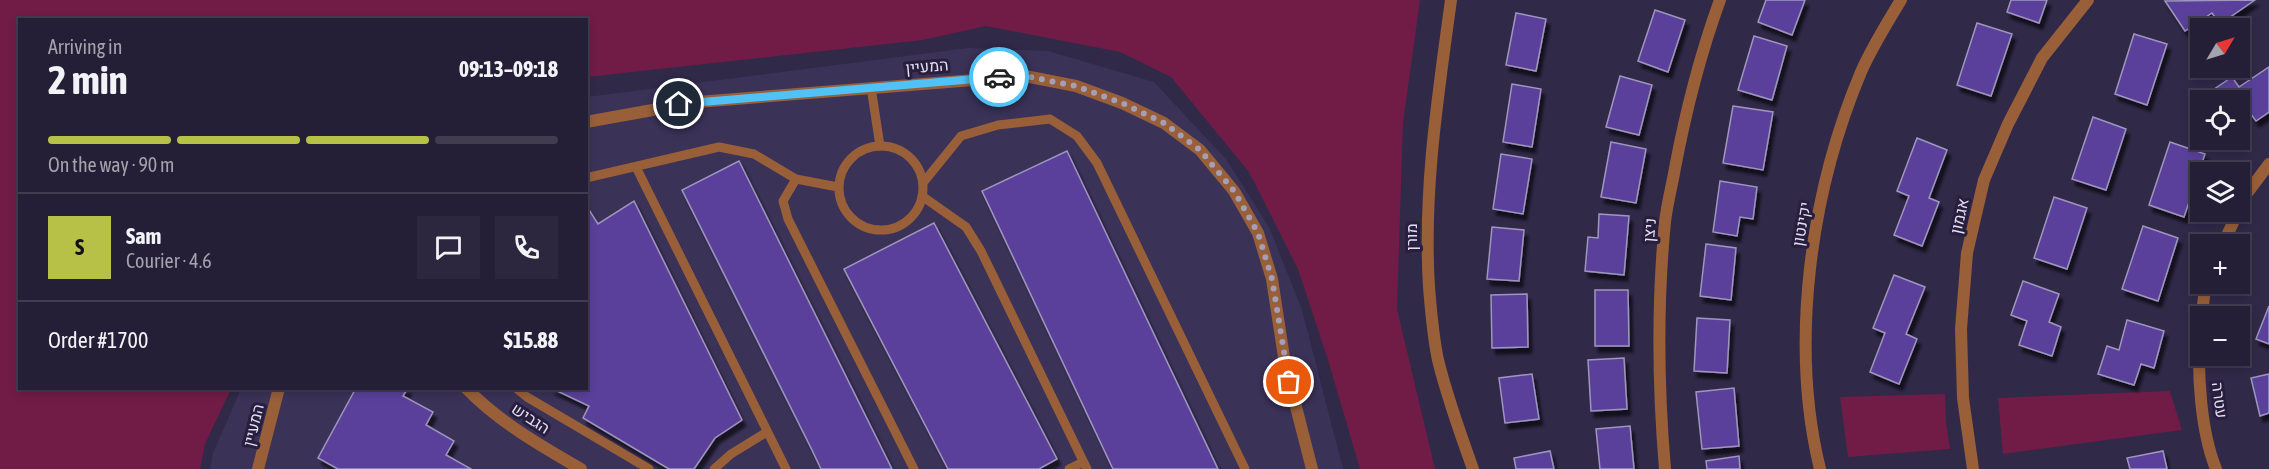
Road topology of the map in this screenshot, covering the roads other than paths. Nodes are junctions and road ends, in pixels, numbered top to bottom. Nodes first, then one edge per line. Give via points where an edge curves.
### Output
1 (1451, 0) edge
2 (1720, 0) edge
3 (1901, 0) edge
4 (2088, 0) edge
5 (870, 87) junction
6 (588, 122) edge
7 (880, 146) junction
8 (2269, 164) edge
9 (636, 167) junction
10 (588, 178) edge
11 (796, 179) junction
12 (923, 183) junction
13 (838, 187) junction
14 (2250, 189) edge
15 (922, 196) junction
16 (2199, 366) edge
17 (278, 390) edge
18 (468, 390) edge
19 (518, 390) edge
20 (767, 432) junction
21 (562, 464) edge
22 (1085, 465) edge
23 (258, 469) edge
24 (581, 469) edge
25 (649, 469) edge
26 (714, 469) edge
27 (786, 469) edge
28 (914, 469) edge
29 (1069, 469) edge
30 (1245, 469) edge
31 (1312, 469) edge
32 (1473, 469) edge
33 (1665, 469) edge
34 (1820, 469) edge
35 (1973, 469) edge
36 (2216, 469) edge

1 - 32 street, מורן via 1430,160 1426,242 1438,358
2 - 33 street, ניצן via 1699,61 1666,220 1659,311
3 - 34 street, יקינטון via 1862,70 1840,130 1822,200 1806,329 1807,390
4 - 35 street, אגמון via 2042,58 2008,124 1982,191 1967,253 1961,328 1963,398
5 - 6 street, המעיין via 697,102
5 - 7 lane
5 - 31 street, המעיין via 1025,76 1076,86 1122,103 1164,123 1200,150 1234,191 1258,233 1272,279 1285,364
7 - 12 lane via 899,150 910,158
7 - 13 lane via 858,152 847,161
8 - 14 street
9 - 10 lane
9 - 11 lane via 719,147 754,154
9 - 20 lane
11 - 13 lane
11 - 28 lane via 783,201 788,219
12 - 15 lane
12 - 30 lane via 962,136 998,125 1050,119 1077,136 1097,163
13 - 15 lane via 847,214 870,229 884,231 909,220
15 - 22 lane via 966,227 981,251
16 - 36 street, עטרה via 2201,405
17 - 23 street, המעיין
18 - 21 street, הגביש
19 - 25 lane
20 - 26 lane
20 - 27 lane
21 - 24 street, הגביש
22 - 29 lane

